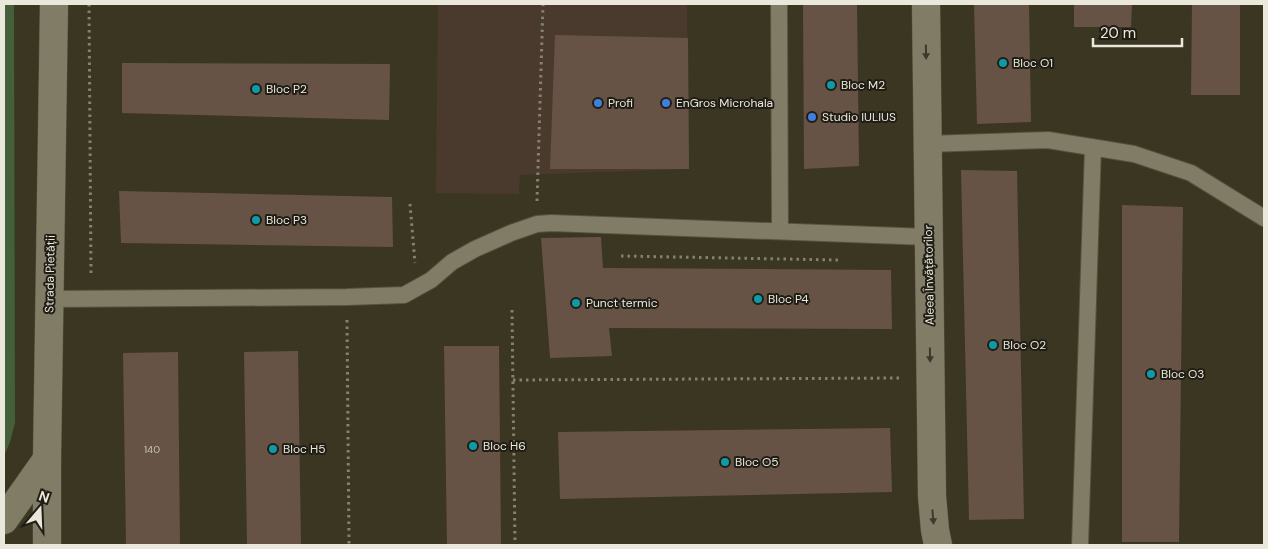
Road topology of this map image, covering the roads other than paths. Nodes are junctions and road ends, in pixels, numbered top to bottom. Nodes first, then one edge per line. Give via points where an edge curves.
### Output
1 (54, 4) edge
2 (779, 4) edge
3 (926, 4) edge
4 (927, 144) junction
5 (1094, 148) junction
6 (1264, 218) edge
7 (780, 231) junction
8 (928, 238) junction
9 (50, 299) junction
10 (47, 459) junction
11 (4, 520) edge
12 (47, 545) edge
13 (938, 545) edge
14 (1080, 545) edge

1 - 9 street, Strada Pietății
2 - 7 lane
3 -> 4 street, Aleea Învățătorilor
4 - 5 lane via 1048,140
4 - 8 street, Aleea Învățătorilor
5 - 6 lane via 1134,154 1191,173
5 - 14 lane
7 - 8 lane
7 - 9 lane via 537,224 475,249 404,295
8 -> 13 street, Aleea Învățătorilor via 932,496
9 - 10 street, Strada Pietății
10 - 11 street
10 - 12 street, Strada Pietății

